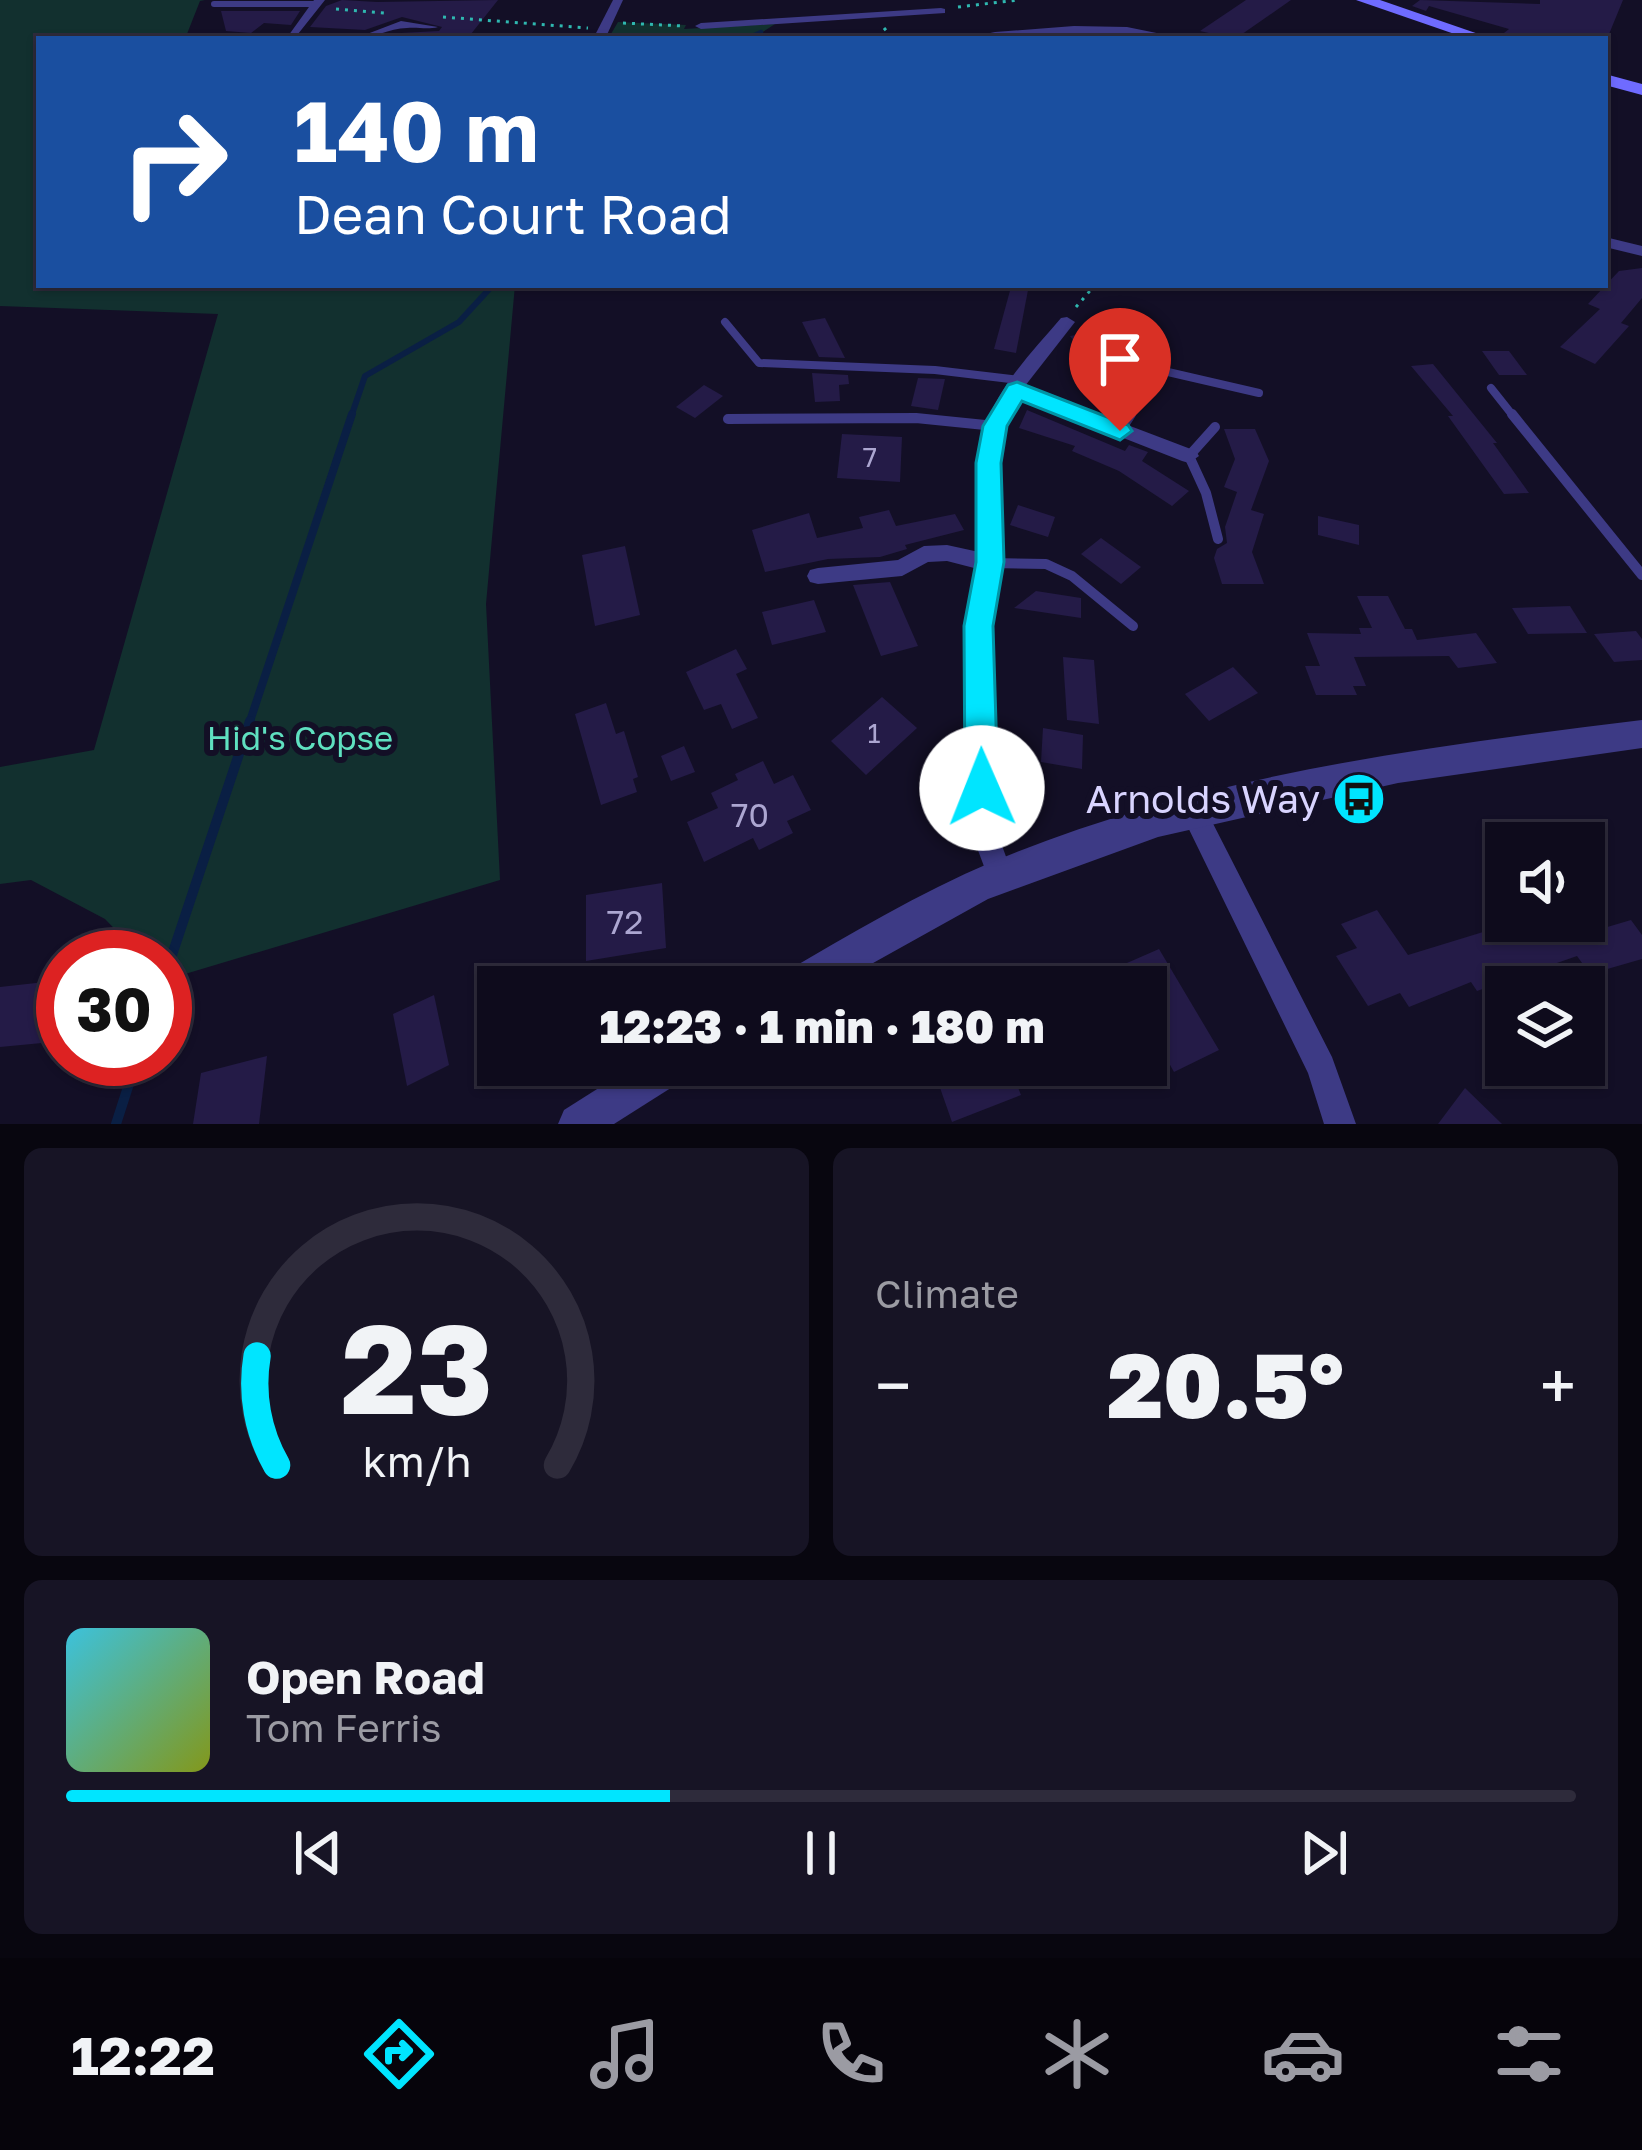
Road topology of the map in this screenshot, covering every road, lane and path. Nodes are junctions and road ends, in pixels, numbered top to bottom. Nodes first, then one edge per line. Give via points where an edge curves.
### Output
1 (617, 0) edge
2 (930, 0) edge
3 (1018, 0) edge
4 (1364, 0) edge
5 (257, 3) edge
6 (214, 4) dead end
7 (316, 4) edge
8 (1395, 4) edge
9 (249, 11) dead end
10 (941, 11) junction
11 (402, 14) dead end
12 (428, 21) joint
13 (701, 26) joint
14 (604, 30) edge
15 (290, 36) edge
16 (368, 36) edge
17 (963, 36) edge
18 (995, 36) edge
19 (1164, 36) edge
20 (1478, 36) edge
21 (1608, 81) edge
22 (1642, 90) edge
23 (1608, 243) edge
24 (1642, 251) edge
25 (1093, 288) edge
26 (725, 322) dead end
27 (1067, 322) joint
28 (1018, 385) junction
29 (1491, 388) dead end
30 (1259, 393) dead end
31 (728, 419) dead end
32 (995, 426) junction
33 (1215, 427) dead end
34 (1120, 431) junction
35 (1189, 456) junction
36 (1218, 539) dead end
37 (990, 562) junction
38 (1642, 575) edge
39 (818, 576) dead end
40 (1133, 626) dead end
41 (1642, 734) edge
42 (1193, 811) junction
43 (1000, 876) junction
44 (831, 966) edge
45 (638, 1086) edge
46 (1340, 1123) edge
47 (578, 1124) edge

1 - 14 street
2 - 10 street
3 - 10 path
4 - 8 main road
5 - 6 lane
5 - 7 lane
5 - 9 lane
7 - 11 path
7 - 15 street
8 - 20 main road
10 - 13 street
10 - 17 street
12 - 14 path
12 - 16 street
13 - 14 path
18 - 19 street via 1072,28
21 - 22 main road
23 - 24 street
25 - 27 path
26 - 28 lane via 760,363 935,370
27 - 28 street
28 - 32 street
28 - 34 street
29 - 38 lane
30 - 34 lane via 1155,369
31 - 32 lane
32 - 37 street
33 - 35 lane
34 - 35 street
35 - 36 lane
37 - 39 street via 924,554 902,568
37 - 40 lane via 1046,564
37 - 43 street via 979,626 982,829
41 - 42 street via 1479,754
42 - 43 street
42 - 46 street via 1322,1068
43 - 44 street
45 - 47 street

